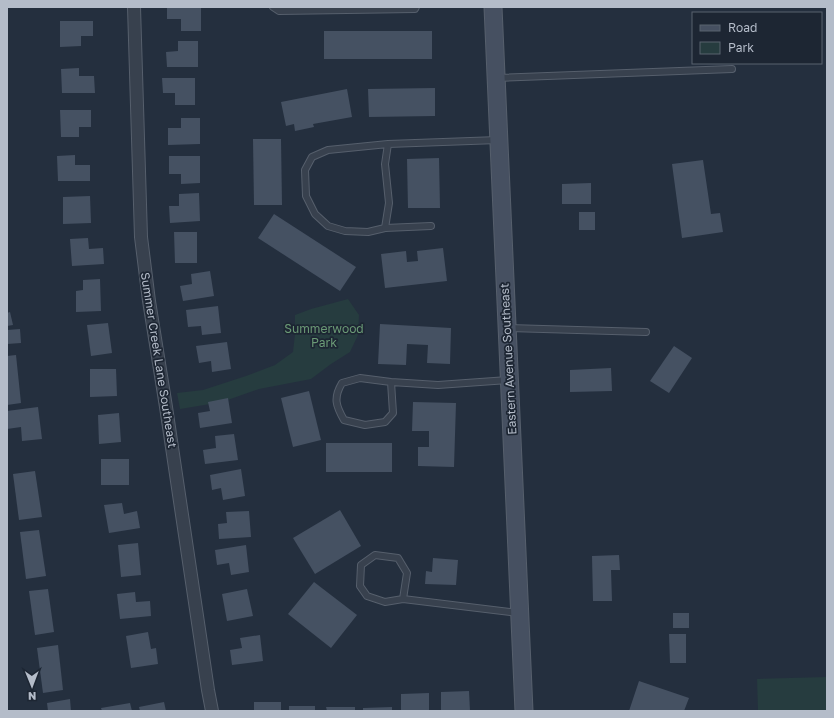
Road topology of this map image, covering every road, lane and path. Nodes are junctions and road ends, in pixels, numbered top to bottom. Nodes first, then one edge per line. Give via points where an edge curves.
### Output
1 (134, 7) edge
2 (273, 7) edge
3 (416, 7) edge
4 (493, 7) edge
5 (732, 69) dead end
6 (495, 78) junction
7 (498, 140) junction
8 (388, 144) junction
9 (431, 226) dead end
10 (385, 228) junction
11 (507, 328) junction
12 (646, 332) dead end
13 (509, 380) junction
14 (390, 382) junction
15 (403, 598) junction
16 (520, 613) junction
17 (212, 711) edge
18 (524, 711) edge

1 - 17 street, Summer Creek Lane Southeast via 141,237
2 - 3 lane via 279,10
4 - 6 street, Eastern Avenue Southeast
5 - 6 lane
6 - 7 street, Eastern Avenue Southeast
7 - 8 lane
7 - 11 street, Eastern Avenue Southeast
8 - 10 lane via 385,164 389,203
8 - 10 lane via 328,150 312,157 305,170 306,196 315,214 328,226 345,231 368,232
9 - 10 lane
11 - 12 lane
11 - 13 street, Eastern Avenue Southeast
13 - 14 lane via 438,385
13 - 16 street, Eastern Avenue Southeast
14 - 14 lane via 360,378 342,383 337,391 337,408 344,420 365,426 385,422 393,413
15 - 15 lane via 385,602 367,596 360,586 361,565 375,555 398,558 407,573
15 - 16 lane
16 - 18 street, Eastern Avenue Southeast

